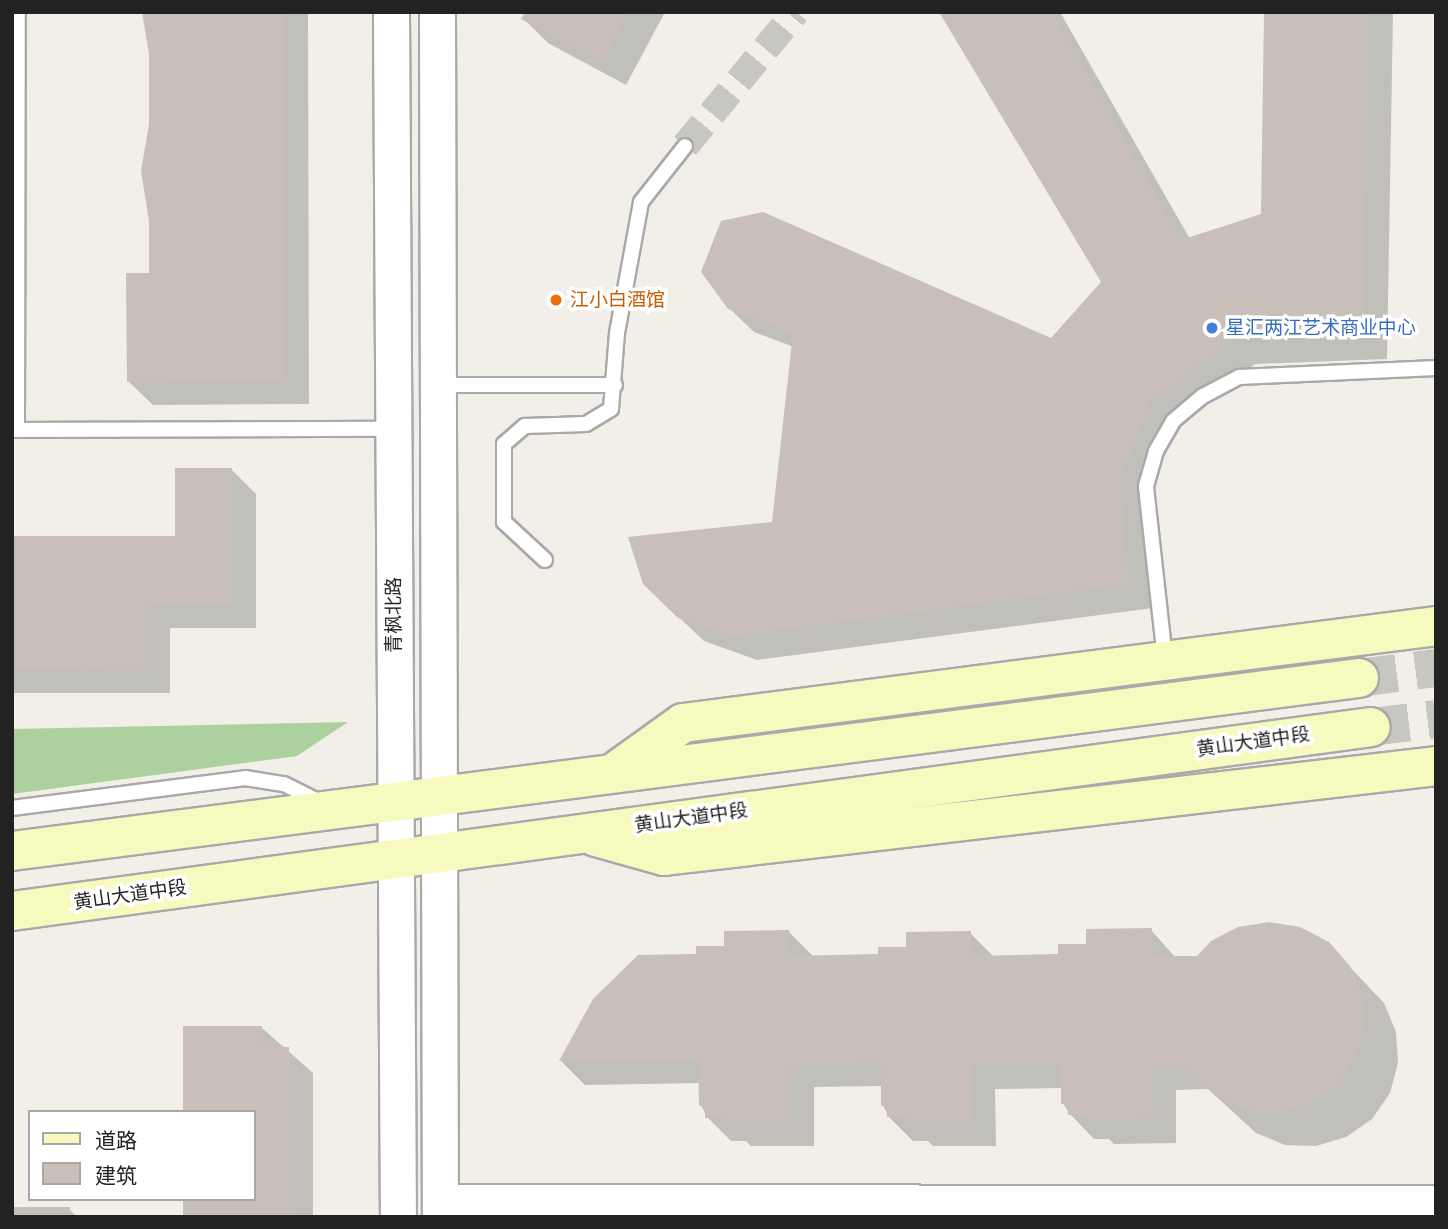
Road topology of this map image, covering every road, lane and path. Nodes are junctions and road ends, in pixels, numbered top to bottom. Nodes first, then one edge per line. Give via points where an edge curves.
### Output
1 (18, 12) edge
2 (391, 12) edge
3 (437, 12) edge
4 (685, 146) tunnel mouth
5 (1436, 368) edge
6 (437, 385) junction
7 (615, 385) junction
8 (393, 429) junction
9 (15, 430) edge
10 (545, 560) dead end
11 (1436, 626) edge
12 (1165, 660) junction
13 (1360, 678) tunnel mouth
14 (1371, 727) tunnel mouth
15 (1436, 766) edge
16 (614, 772) junction
17 (437, 797) junction
18 (395, 803) junction
19 (12, 808) edge
20 (337, 810) junction
21 (580, 833) junction
22 (12, 851) edge
23 (437, 853) junction
24 (396, 858) junction
25 (12, 911) edge
26 (1436, 1203) edge
27 (440, 1209) edge
28 (1086, 1210) edge
29 (398, 1217) edge

1 - 9 lane
2 - 8 street, 青枫北路
3 - 6 street
4 - 7 lane via 641,202 617,333
5 - 12 lane via 1239,377 1203,396 1173,421 1156,452 1146,486
6 - 7 lane
6 - 17 street
7 - 10 lane via 611,409 586,424 525,426 504,444 504,522
8 - 9 lane
8 - 18 street, 青枫北路
11 - 12 main road
12 - 16 main road via 683,723
13 - 16 main road
14 - 21 main road, 黄山大道中段
15 - 21 main road via 664,856
16 - 17 main road
17 - 18 main road
17 - 23 street
18 - 20 main road
18 - 24 street, 青枫北路
19 - 20 lane via 245,778 284,784
20 - 22 main road
21 - 23 main road, 黄山大道中段
23 - 24 main road, 黄山大道中段
23 - 27 street
24 - 25 main road, 黄山大道中段
24 - 29 street, 青枫北路
26 - 28 street
27 - 28 street

